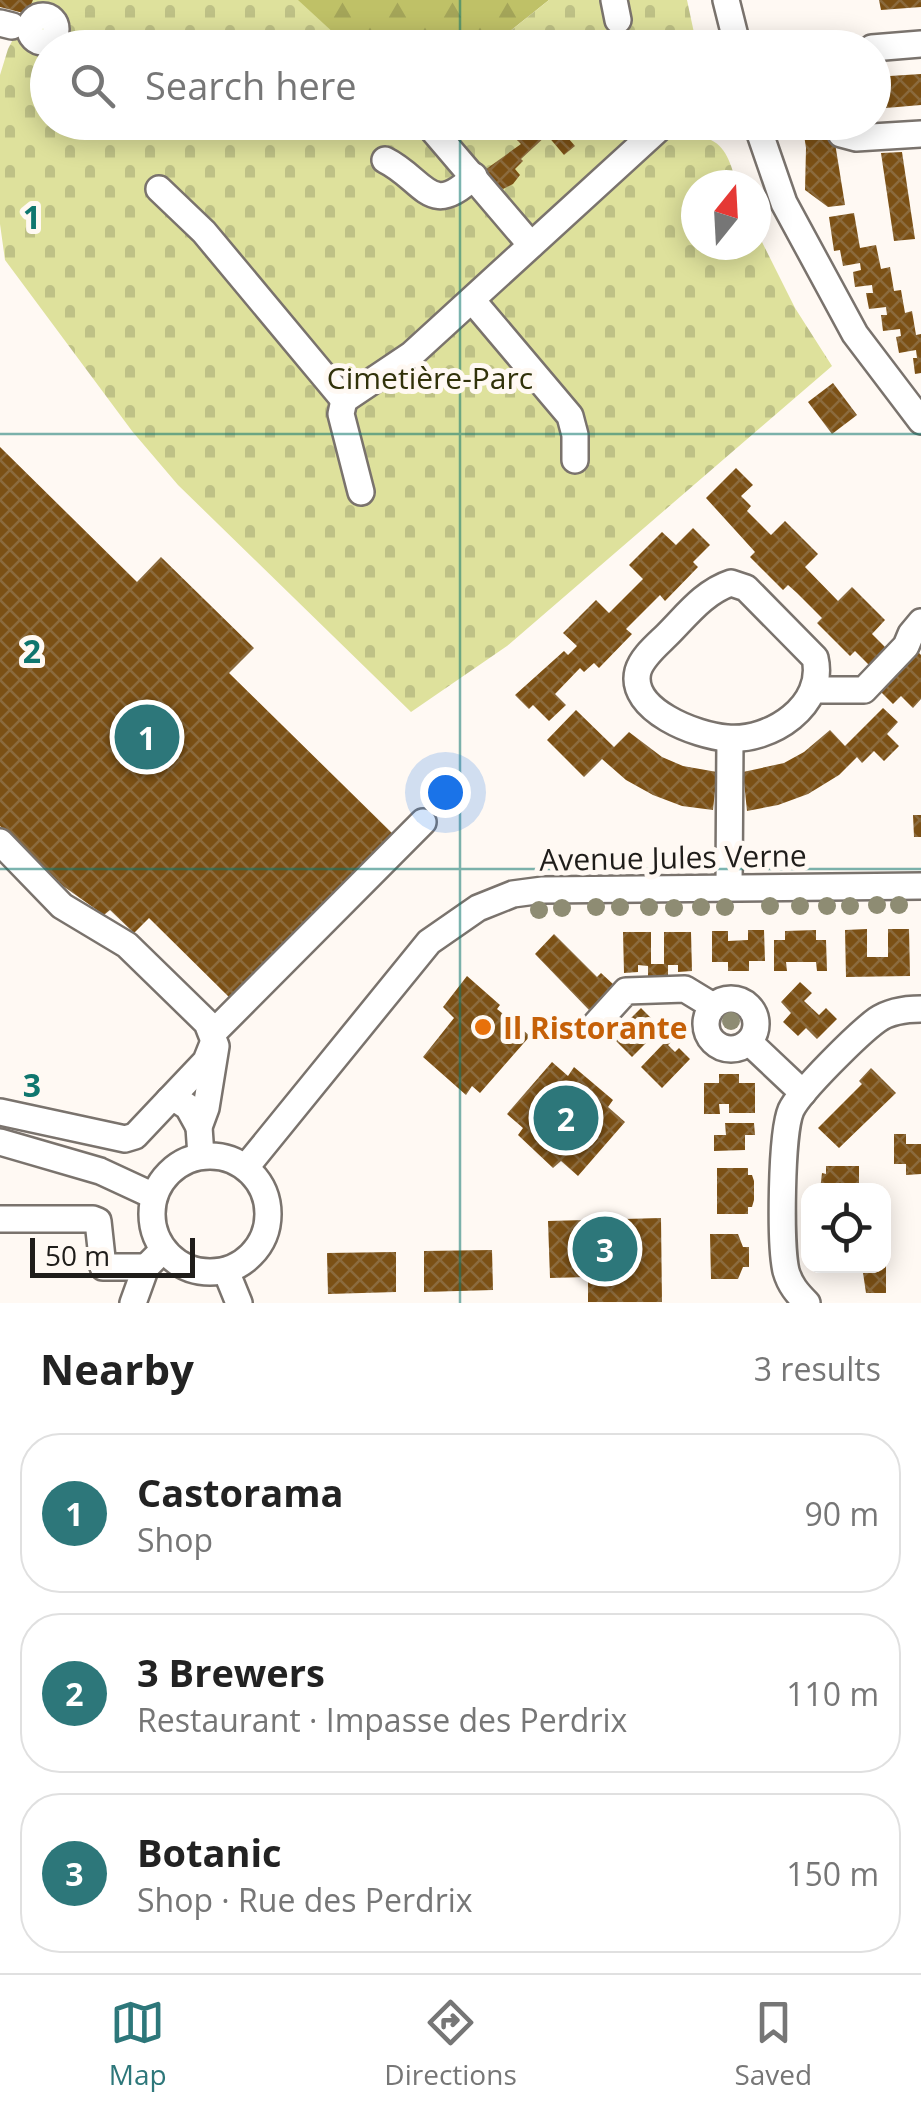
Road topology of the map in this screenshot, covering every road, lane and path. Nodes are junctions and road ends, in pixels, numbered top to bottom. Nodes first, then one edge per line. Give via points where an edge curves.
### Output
1 (726, 0) edge
2 (734, 30) edge
3 (921, 44) edge
4 (891, 46) edge
5 (921, 134) edge
6 (891, 136) edge
7 (442, 140) edge
8 (627, 140) edge
9 (762, 140) edge
10 (385, 160) dead end
11 (474, 176) junction
12 (159, 189) dead end
13 (532, 245) junction
14 (472, 300) junction
15 (344, 400) junction
16 (921, 421) edge
17 (575, 460) dead end
18 (361, 492) dead end
19 (921, 622) edge
20 (815, 690) junction
21 (730, 739) junction
22 (423, 822) dead end
23 (0, 842) edge
24 (921, 886) edge
25 (729, 887) junction
26 (713, 1006) junction
27 (921, 1009) edge
28 (596, 1024) dead end
29 (214, 1036) junction
30 (749, 1042) junction
31 (803, 1093) junction
32 (169, 1100) junction
33 (0, 1112) edge
34 (199, 1127) junction
35 (0, 1142) edge
36 (201, 1156) junction
37 (246, 1167) junction
38 (154, 1196) junction
39 (0, 1219) edge
40 (155, 1259) junction
41 (226, 1270) junction
42 (133, 1303) edge
43 (239, 1303) edge
44 (807, 1303) edge

1 - 2 street
3 - 4 street
5 - 6 street
7 - 11 street
8 - 13 street
9 - 16 street via 784,203 855,334
10 - 11 street via 432,195 452,195
11 - 13 street
12 - 15 street via 204,232
13 - 14 street
14 - 15 street via 412,354
14 - 17 street via 570,416
15 - 18 street via 341,414
19 - 20 street via 864,690
20 - 21 street via 782,723
20 - 21 street via 815,658 746,588 731,583 712,589 647,655 638,672 639,691 659,714 694,732
21 - 25 street
22 - 29 street
23 - 29 street via 74,916 126,945
24 - 25 street, Avenue Jules Verne
25 - 37 street, Avenue Jules Verne via 542,890 466,914 429,942
26 - 28 street via 685,989 626,991
26 - 30 street via 706,1020 713,1042 727,1049
26 - 30 street via 728,998 752,1010 756,1026
27 - 31 street via 876,1020
29 - 32 street via 206,1061
29 - 34 street via 215,1062
30 - 31 street
31 - 44 street via 785,1131 784,1258 790,1285
32 - 33 street via 124,1139
32 - 34 street via 183,1102
34 - 36 street
35 - 38 street via 100,1171
36 - 37 street
36 - 38 street via 172,1170
37 - 41 street via 264,1194 266,1229 249,1257
38 - 40 street
39 - 40 street via 89,1218 98,1222 103,1267
40 - 41 street via 200,1272
40 - 42 street
41 - 43 street

